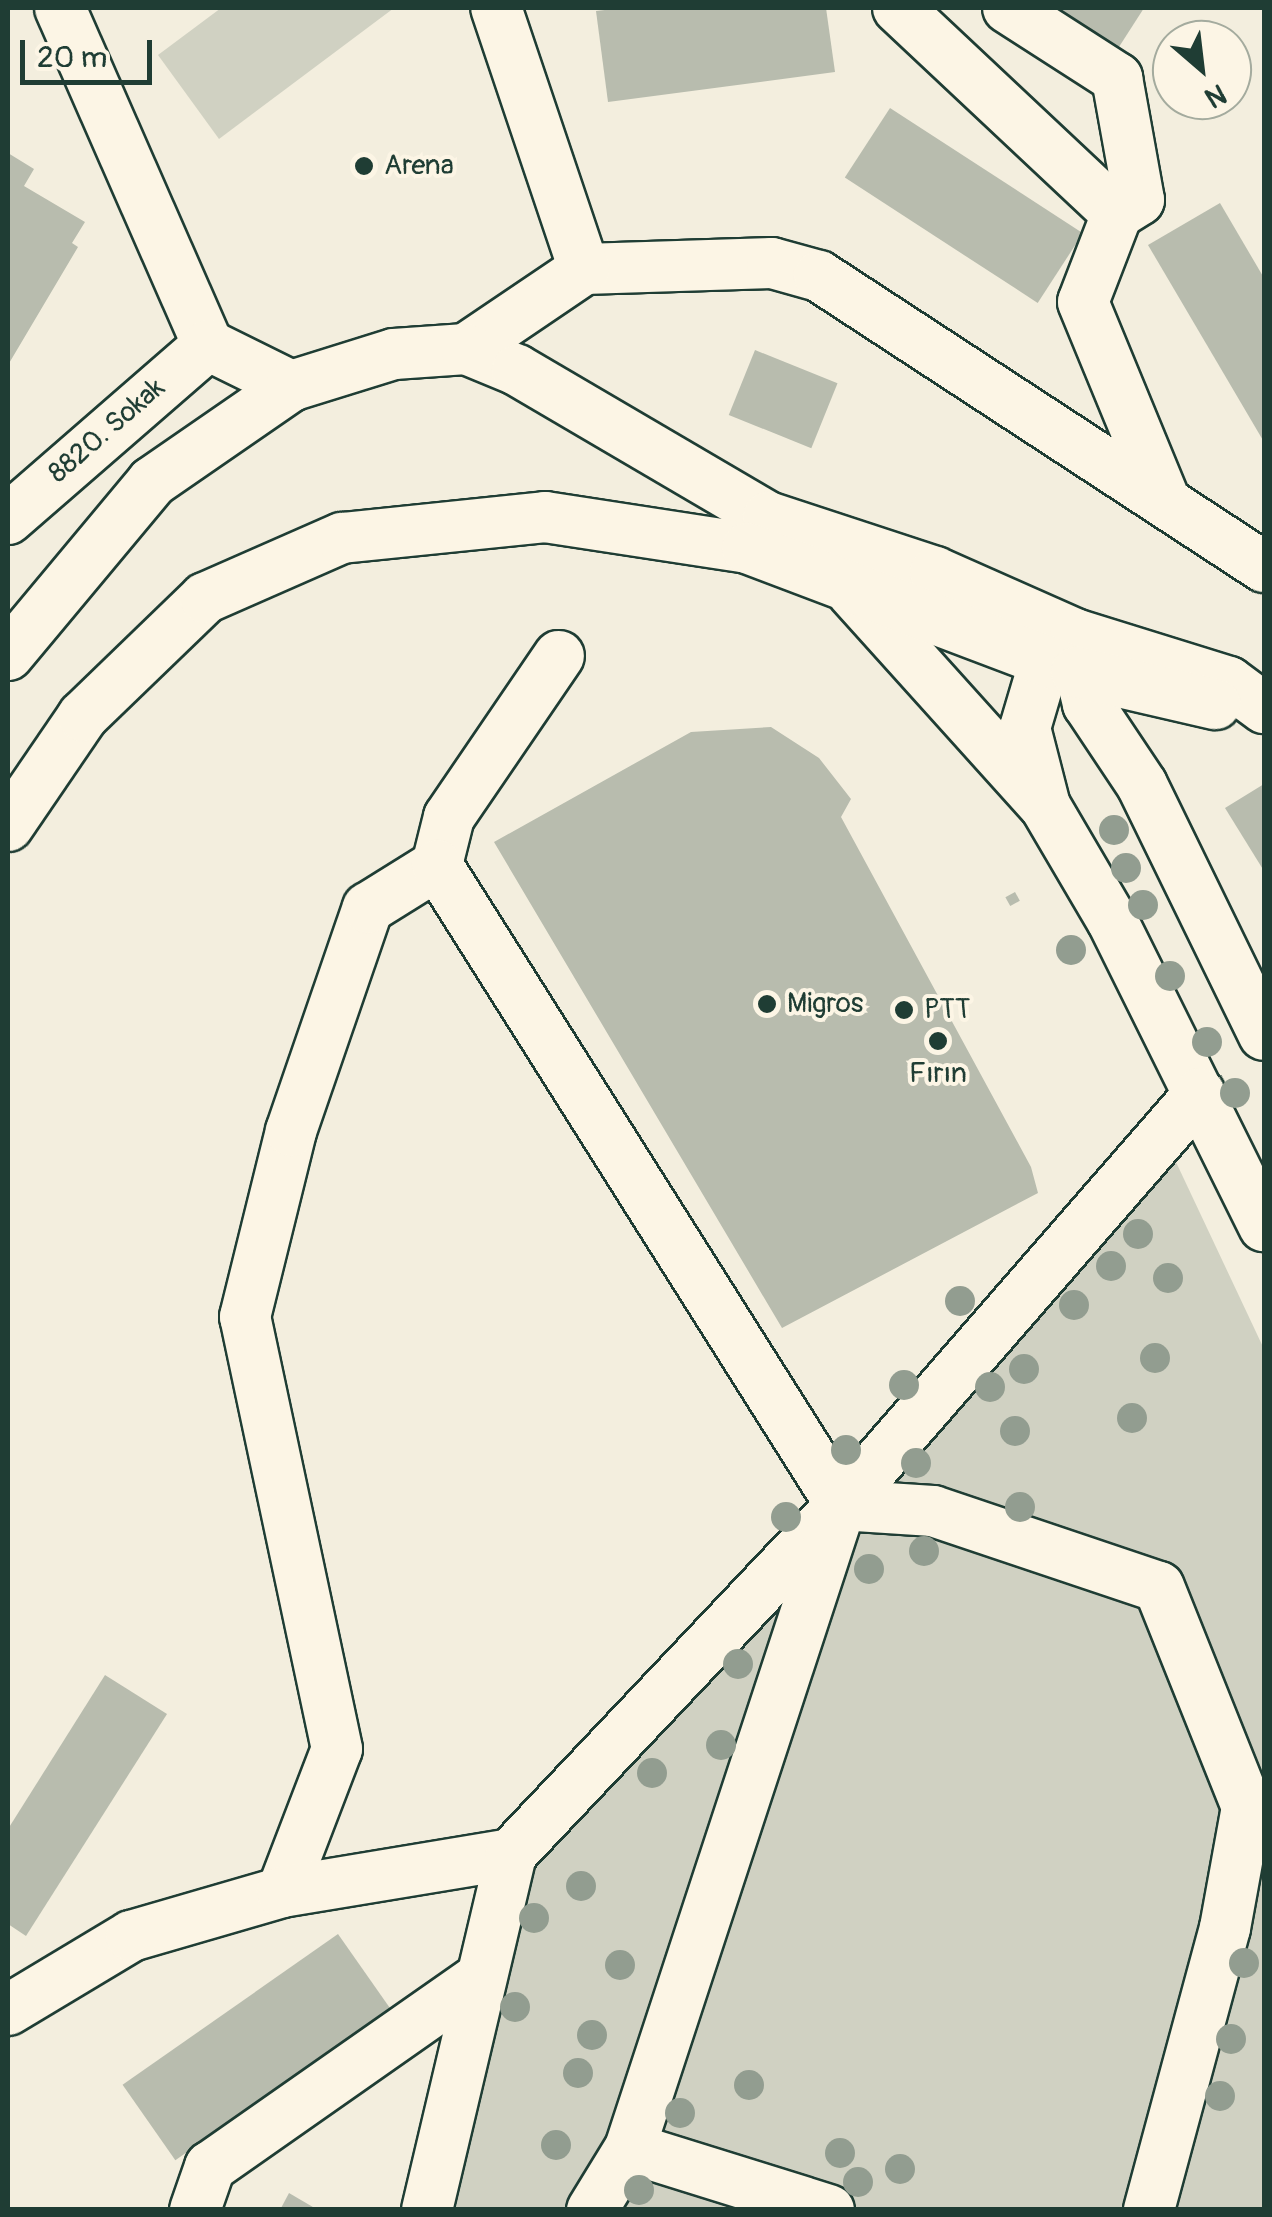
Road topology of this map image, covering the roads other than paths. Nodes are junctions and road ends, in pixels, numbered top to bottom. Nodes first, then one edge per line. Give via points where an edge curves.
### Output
1 (60, 8) edge
2 (496, 8) edge
3 (898, 8) edge
4 (1008, 8) edge
5 (1117, 214) junction
6 (584, 269) junction
7 (208, 345) junction
8 (466, 349) junction
9 (291, 386) junction
10 (1164, 499) junction
11 (8, 519) edge
12 (1264, 567) edge
13 (849, 588) junction
14 (1063, 648) junction
15 (8, 654) edge
16 (559, 656) dead end
17 (1264, 710) edge
18 (1142, 784) junction
19 (1045, 806) junction
20 (8, 826) edge
21 (437, 864) junction
22 (1264, 1035) edge
23 (1200, 1093) junction
24 (1264, 1226) edge
25 (841, 1504) junction
26 (511, 1854) junction
27 (282, 1892) junction
28 (1245, 1924) edge
29 (481, 1977) junction
30 (8, 2010) edge
31 (630, 2148) junction
32 (195, 2210) edge
33 (427, 2210) edge
34 (592, 2210) edge
35 (829, 2210) edge
36 (1148, 2210) edge

1 - 7 street
2 - 6 street
3 - 5 street
4 - 5 street via 1117,78 1139,200
5 - 10 street via 1082,302
6 - 8 street
6 - 10 street via 772,263 819,276
7 - 9 street
7 - 11 street, 8820. Sokak
8 - 9 street via 394,354
8 - 14 street via 517,370 768,516 935,572
9 - 15 street via 152,482
10 - 12 street
13 - 14 street
13 - 19 street
13 - 20 street via 746,548 545,517 342,538 205,598 83,716
14 - 17 street via 1229,682
14 - 18 street via 1088,704
14 - 19 street via 1025,728
16 - 21 street via 449,817
17 - 18 street via 1166,730 1152,744
18 - 22 street
19 - 23 street
21 - 25 street
21 - 27 street via 368,908 290,1132 245,1316 337,1749
23 - 24 street
23 - 25 street
25 - 26 street
25 - 28 street via 933,1511 1158,1586 1247,1807
25 - 31 street
26 - 27 street
26 - 29 street
27 - 30 street via 131,1936
28 - 36 street
29 - 32 street via 210,2168
29 - 33 street
31 - 34 street
31 - 35 street

